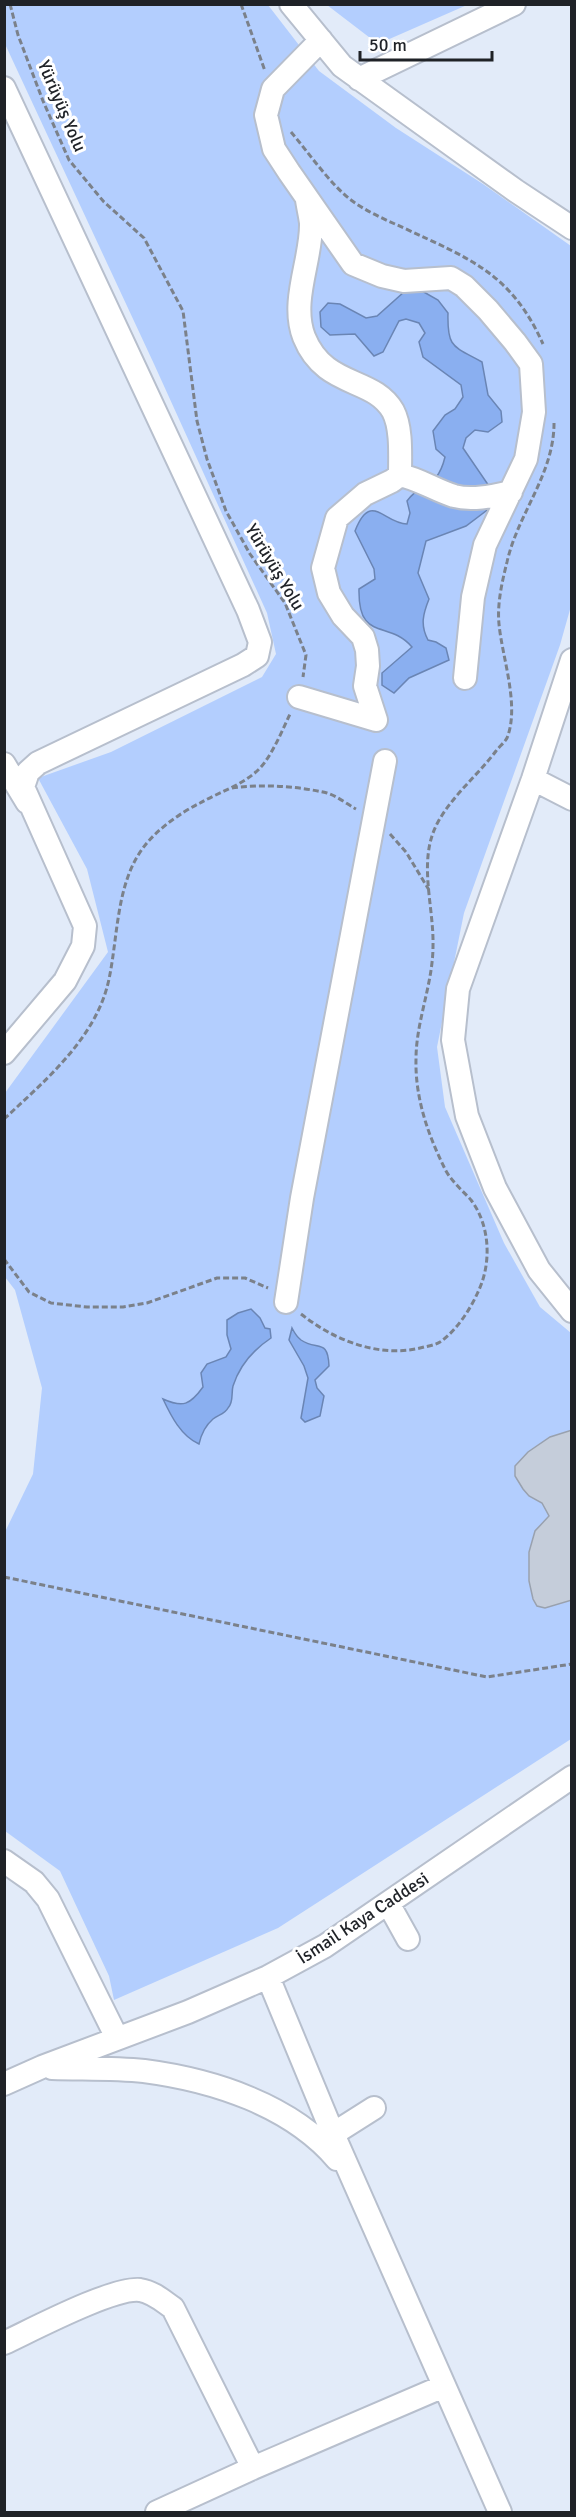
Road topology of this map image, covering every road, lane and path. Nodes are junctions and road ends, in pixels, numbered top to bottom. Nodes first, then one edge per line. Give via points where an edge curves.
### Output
1 (10, 4) edge
2 (291, 4) edge
3 (514, 4) edge
4 (321, 40) junction
5 (359, 79) junction
6 (4, 88) edge
7 (307, 195) junction
8 (572, 228) edge
9 (400, 475) junction
10 (503, 494) junction
11 (572, 660) edge
12 (465, 678) dead end
13 (298, 697) junction
14 (385, 761) dead end
15 (4, 764) edge
16 (532, 779) junction
17 (228, 788) junction
18 (572, 799) edge
19 (36, 816) junction
20 (374, 819) junction
21 (429, 892) dead end
22 (4, 1053) edge
23 (4, 1119) edge
24 (286, 1302) dead end
25 (570, 1307) edge
26 (4, 1577) edge
27 (572, 1664) edge
28 (572, 1777) edge
29 (4, 1861) edge
30 (388, 1903) junction
31 (408, 1939) dead end
32 (268, 1977) junction
33 (117, 2038) junction
34 (42, 2067) junction
35 (4, 2084) edge
36 (374, 2108) dead end
37 (333, 2134) junction
38 (351, 2174) junction
39 (4, 2343) edge
40 (444, 2386) junction
41 (253, 2468) junction
42 (157, 2512) edge
43 (500, 2512) edge

1 - 13 path, Yürüyüş Yolu via 18,35 69,160 104,202 144,238 183,311 196,421 207,459 226,512 285,603 306,655
2 - 4 street
3 - 5 street
4 - 5 street via 342,66
4 - 7 street via 273,89 266,115 274,149
5 - 8 street
6 - 19 street via 249,610 260,642 257,656 243,665 38,763 28,772 23,787
7 - 9 street via 311,224 300,310 304,336 320,364 338,377 381,396 394,412
7 - 10 street via 353,264 404,281 451,278 464,286 531,364 534,412 526,459
9 - 10 street via 456,496
9 - 13 street via 365,494 337,518 323,568 329,593 363,637 367,650 365,686 376,720
10 - 12 street via 473,597
11 - 16 street
13 - 17 path, Yürüyüş Yolu via 264,763
14 - 20 street
15 - 19 street
16 - 18 street
16 - 25 street via 458,989 453,1040 467,1116 495,1188 539,1270
17 - 20 path via 284,787 329,794
17 - 23 path, Yürüyüş Yolu via 198,803 143,848 124,887 109,980 92,1021 75,1048
19 - 22 street via 85,926 83,946 65,981
20 - 21 path via 406,852
20 - 24 street via 304,1186
26 - 27 path via 487,1677
28 - 30 street, İsmail Kaya Caddesi
29 - 33 street via 34,1881 48,1899
30 - 31 street
30 - 32 street, İsmail Kaya Caddesi via 325,1946
32 - 33 street, İsmail Kaya Caddesi
32 - 37 street
33 - 34 street, İsmail Kaya Caddesi
34 - 35 street, İsmail Kaya Caddesi
34 - 38 street via 144,2072 218,2087 282,2114 322,2141
36 - 37 street
37 - 38 street
38 - 40 street
39 - 41 street via 120,2292 140,2290 158,2297 173,2308
40 - 41 street
40 - 43 street
41 - 42 street

